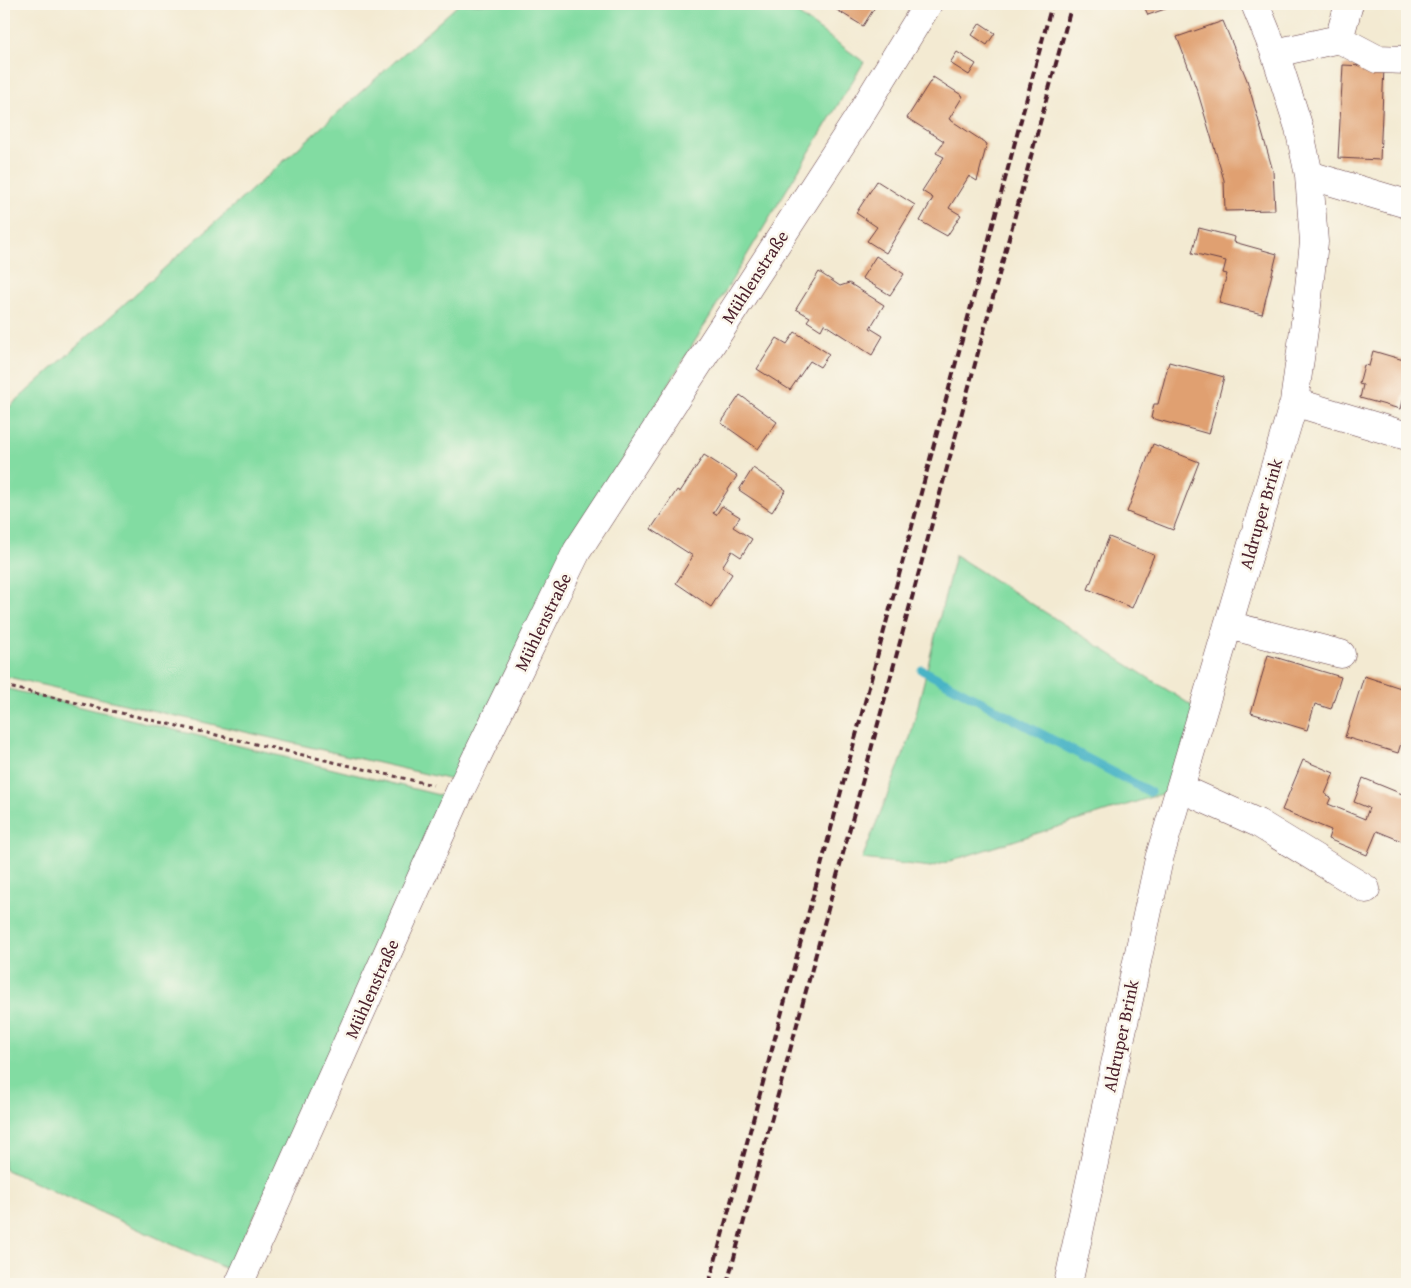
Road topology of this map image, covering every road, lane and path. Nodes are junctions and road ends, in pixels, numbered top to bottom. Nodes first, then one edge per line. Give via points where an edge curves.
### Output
1 (928, 4) edge
2 (1255, 4) edge
3 (1349, 4) edge
4 (1339, 39) junction
5 (1275, 53) junction
6 (1407, 60) edge
7 (1309, 174) junction
8 (1407, 204) edge
9 (1294, 402) junction
10 (1407, 436) edge
11 (1228, 625) junction
12 (1341, 654) dead end
13 (4, 686) edge
14 (1180, 788) junction
15 (460, 791) junction
16 (1366, 889) dead end
17 (239, 1284) edge
18 (1068, 1284) edge

1 - 15 street, Mühlenstraße via 855,123 577,551
2 - 5 street, Aldruper Brink
3 - 4 street
4 - 5 street
4 - 6 street via 1377,59
5 - 7 street, Aldruper Brink via 1300,128
7 - 8 street
7 - 9 street, Aldruper Brink via 1314,242
9 - 10 street
9 - 11 street, Aldruper Brink
11 - 12 street
11 - 14 street, Aldruper Brink
13 - 15 path
14 - 16 street via 1258,824
14 - 18 street, Aldruper Brink via 1160,859
15 - 17 street, Mühlenstraße

